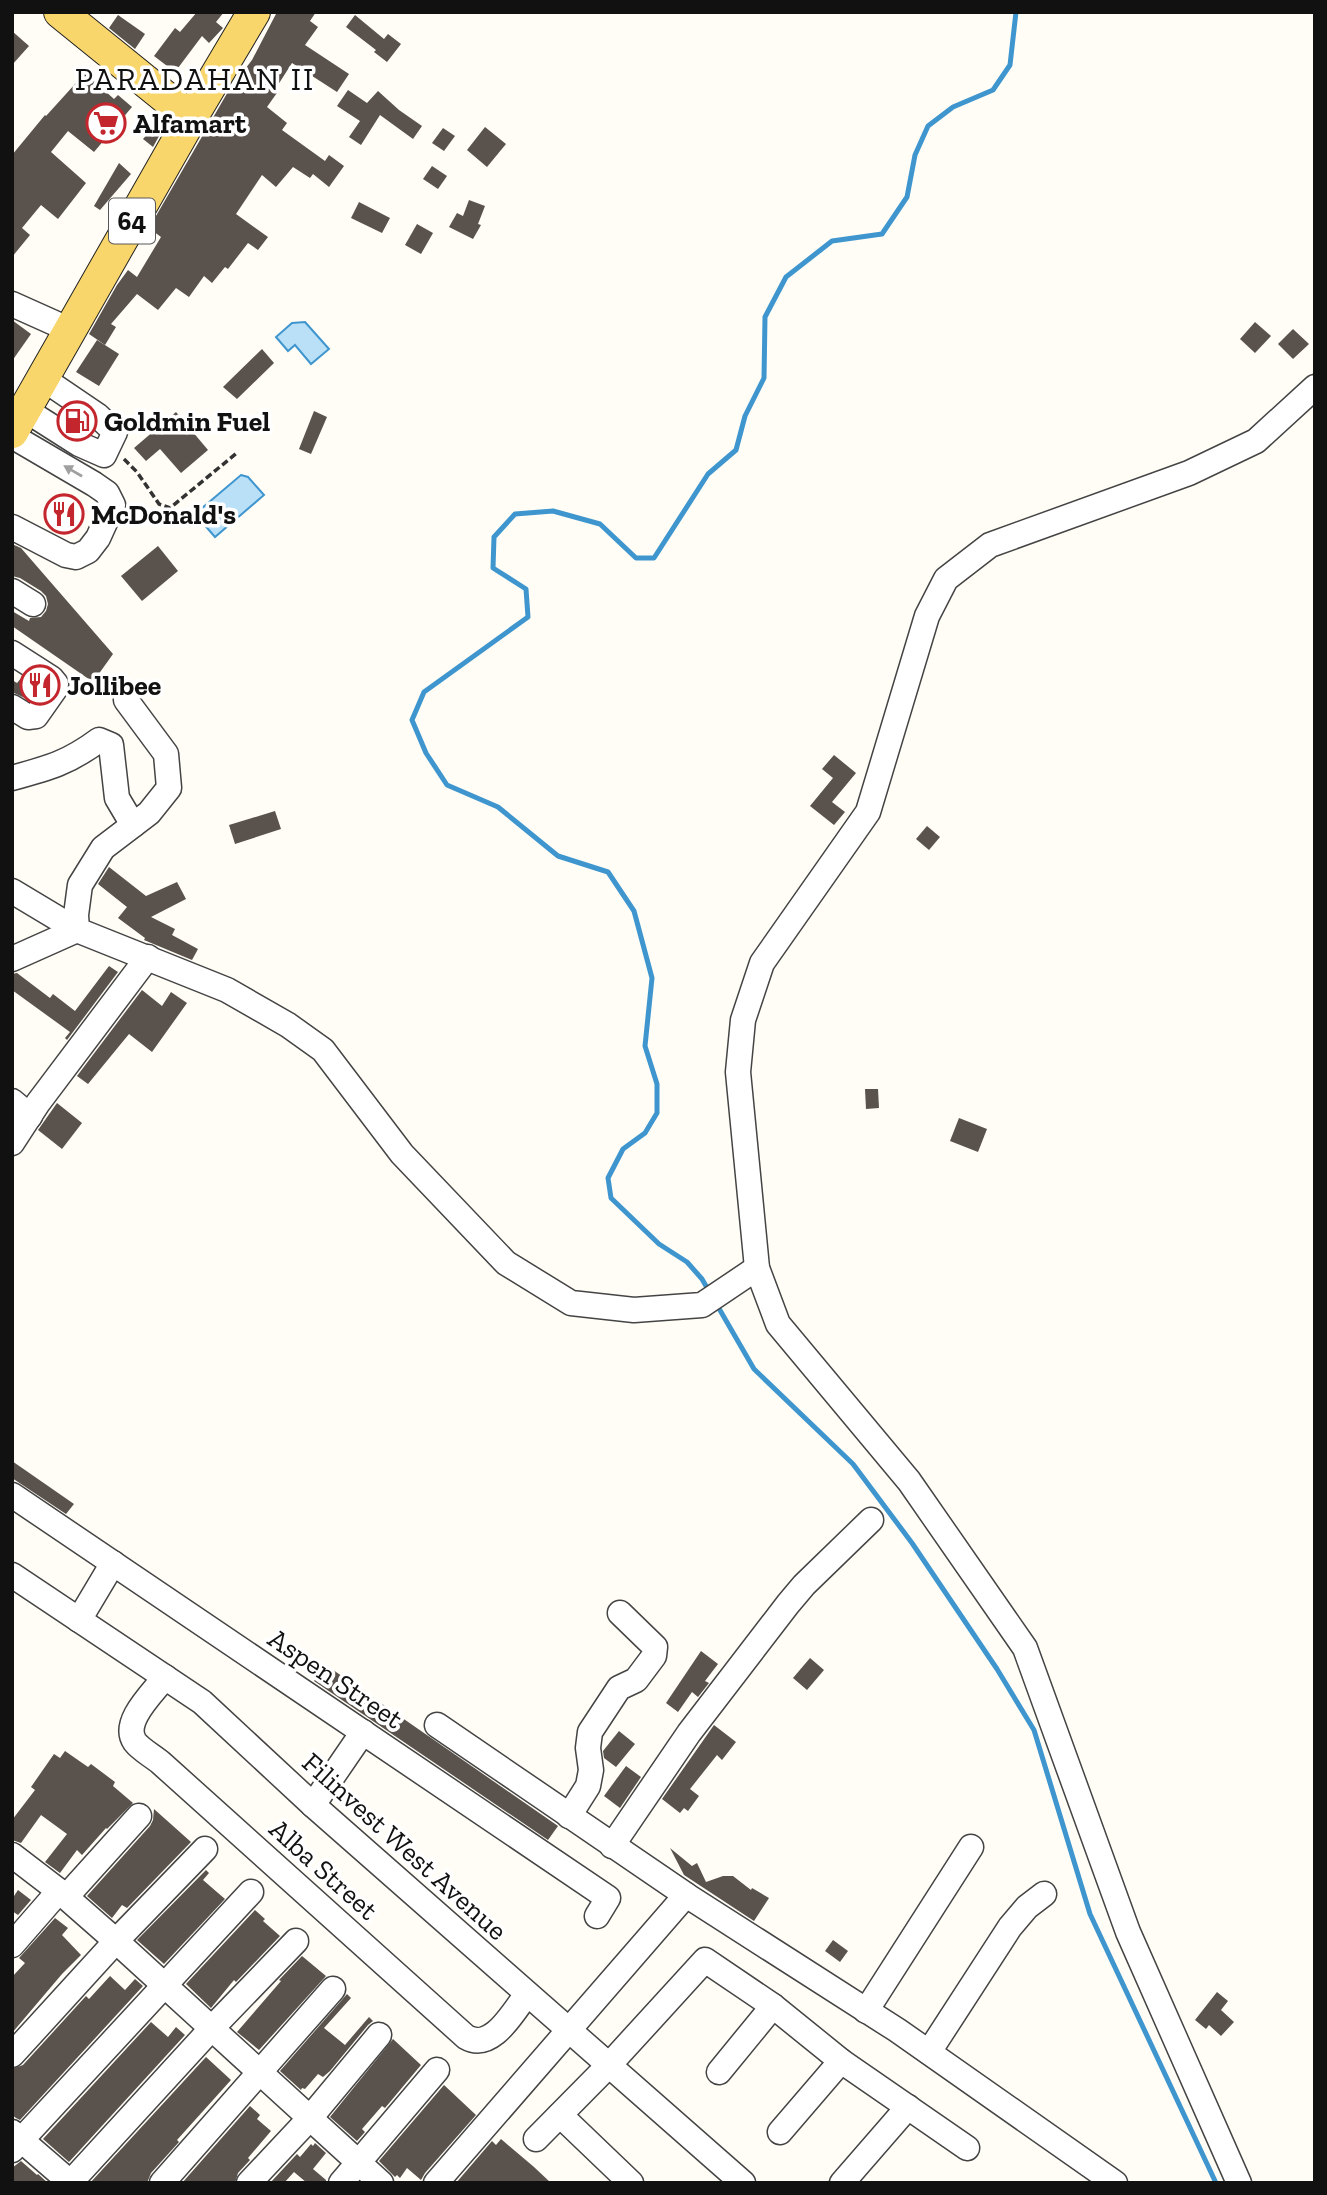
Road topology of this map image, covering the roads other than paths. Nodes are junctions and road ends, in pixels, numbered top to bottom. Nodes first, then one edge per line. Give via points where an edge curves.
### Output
1 (60, 12) edge
2 (254, 12) edge
3 (191, 118) junction
4 (12, 304) edge
5 (70, 330) junction
6 (42, 377) junction
7 (1315, 387) edge
8 (16, 426) edge
9 (12, 527) edge
10 (12, 653) edge
11 (127, 700) dead end
12 (12, 706) edge
13 (12, 778) edge
14 (133, 825) junction
15 (12, 891) edge
16 (77, 930) junction
17 (148, 957) junction
18 (12, 958) edge
19 (21, 1109) edge
20 (12, 1143) edge
21 (749, 1273) junction
22 (12, 1495) edge
23 (871, 1520) dead end
24 (113, 1563) junction
25 (12, 1575) edge
26 (620, 1613) dead end
27 (79, 1620) junction
28 (165, 1677) junction
29 (437, 1725) dead end
30 (363, 1732) junction
31 (313, 1805) junction
32 (139, 1816) dead end
33 (569, 1816) junction
34 (612, 1846) junction
35 (971, 1847) dead end
36 (205, 1849) dead end
37 (12, 1855) edge
38 (251, 1892) dead end
39 (63, 1894) junction
40 (1044, 1894) dead end
41 (686, 1895) junction
42 (597, 1916) dead end
43 (116, 1941) junction
44 (296, 1941) dead end
45 (12, 1945) edge
46 (165, 1986) junction
47 (333, 1989) dead end
48 (527, 1994) junction
49 (773, 2006) junction
50 (866, 2011) junction
51 (212, 2028) junction
52 (569, 2028) junction
53 (379, 2035) dead end
54 (929, 2052) junction
55 (12, 2055) edge
56 (841, 2061) junction
57 (610, 2064) junction
58 (437, 2070) dead end
59 (259, 2072) junction
60 (719, 2072) dead end
61 (908, 2107) junction
62 (560, 2115) junction
63 (310, 2118) junction
64 (780, 2132) dead end
65 (536, 2139) dead end
66 (15, 2141) edge
67 (967, 2148) dead end
68 (359, 2163) junction
69 (70, 2183) edge
70 (162, 2183) edge
71 (249, 2183) edge
72 (341, 2183) edge
73 (381, 2183) edge
74 (436, 2183) edge
75 (631, 2183) edge
76 (743, 2183) edge
77 (842, 2183) edge
78 (1115, 2183) edge
79 (1239, 2183) edge

1 - 3 main road
2 - 3 main road, 64
3 - 5 main road, 64
4 - 5 street
5 - 6 main road, 64
6 - 8 main road, 64
6 - 8 street via 115,432 104,455
7 - 21 street via 1256,441 1189,473 990,545 946,579 927,616 868,812 762,963 743,1020 738,1072
9 -> 8 street via 76,557 98,538 113,505 107,493
10 - 12 street via 56,686 36,716 28,717
11 - 14 street via 166,754 169,788
13 - 14 street via 77,757 99,740 111,745 117,798
14 - 16 street via 103,848 80,886
15 - 16 street
16 - 17 street
16 - 18 street
17 - 19 street
17 - 21 street via 227,990 323,1050 402,1154 506,1263 570,1303 634,1310 702,1305
19 - 20 street
21 - 79 street via 778,1324 909,1481 1025,1648 1128,1931
22 - 24 street, Aspen Street
23 - 34 street via 788,1604 689,1733
24 - 27 street
24 - 30 street, Aspen Street
25 - 27 street, Filinvest West Avenue
26 - 33 street via 655,1647 654,1656 636,1681 620,1688 590,1732 588,1786
27 - 28 street, Filinvest West Avenue
28 - 31 street, Filinvest West Avenue via 202,1702
28 - 48 street, Alba Street via 132,1720 130,1731 136,1743 466,2038 474,2042 495,2035
29 - 33 street
30 - 31 street
30 - 42 street, Aspen Street via 608,1898
31 - 48 street, Filinvest West Avenue
32 - 39 street
33 - 34 street
34 - 41 street
35 - 50 street
36 - 43 street
37 - 39 street
38 - 46 street
39 - 43 street
39 - 45 street
40 - 54 street via 1010,1927
41 - 50 street
41 - 52 street
43 - 46 street
43 - 55 street
44 - 51 street
46 - 51 street
46 - 66 street
47 - 59 street
48 - 52 street, Filinvest West Avenue
49 - 56 street
49 - 57 street via 705,1960
49 - 60 street
50 - 54 street
51 - 59 street
51 - 69 street
52 - 57 street, Filinvest West Avenue
52 - 74 street
53 - 63 street
54 - 78 street
56 - 61 street
56 - 64 street
57 - 62 street
57 - 76 street, Filinvest West Avenue
58 - 68 street
59 - 63 street
59 - 70 street
61 - 67 street
61 - 77 street
62 - 65 street
62 - 75 street
63 - 68 street
63 - 71 street
66 - 69 street
68 - 72 street
68 - 73 street

